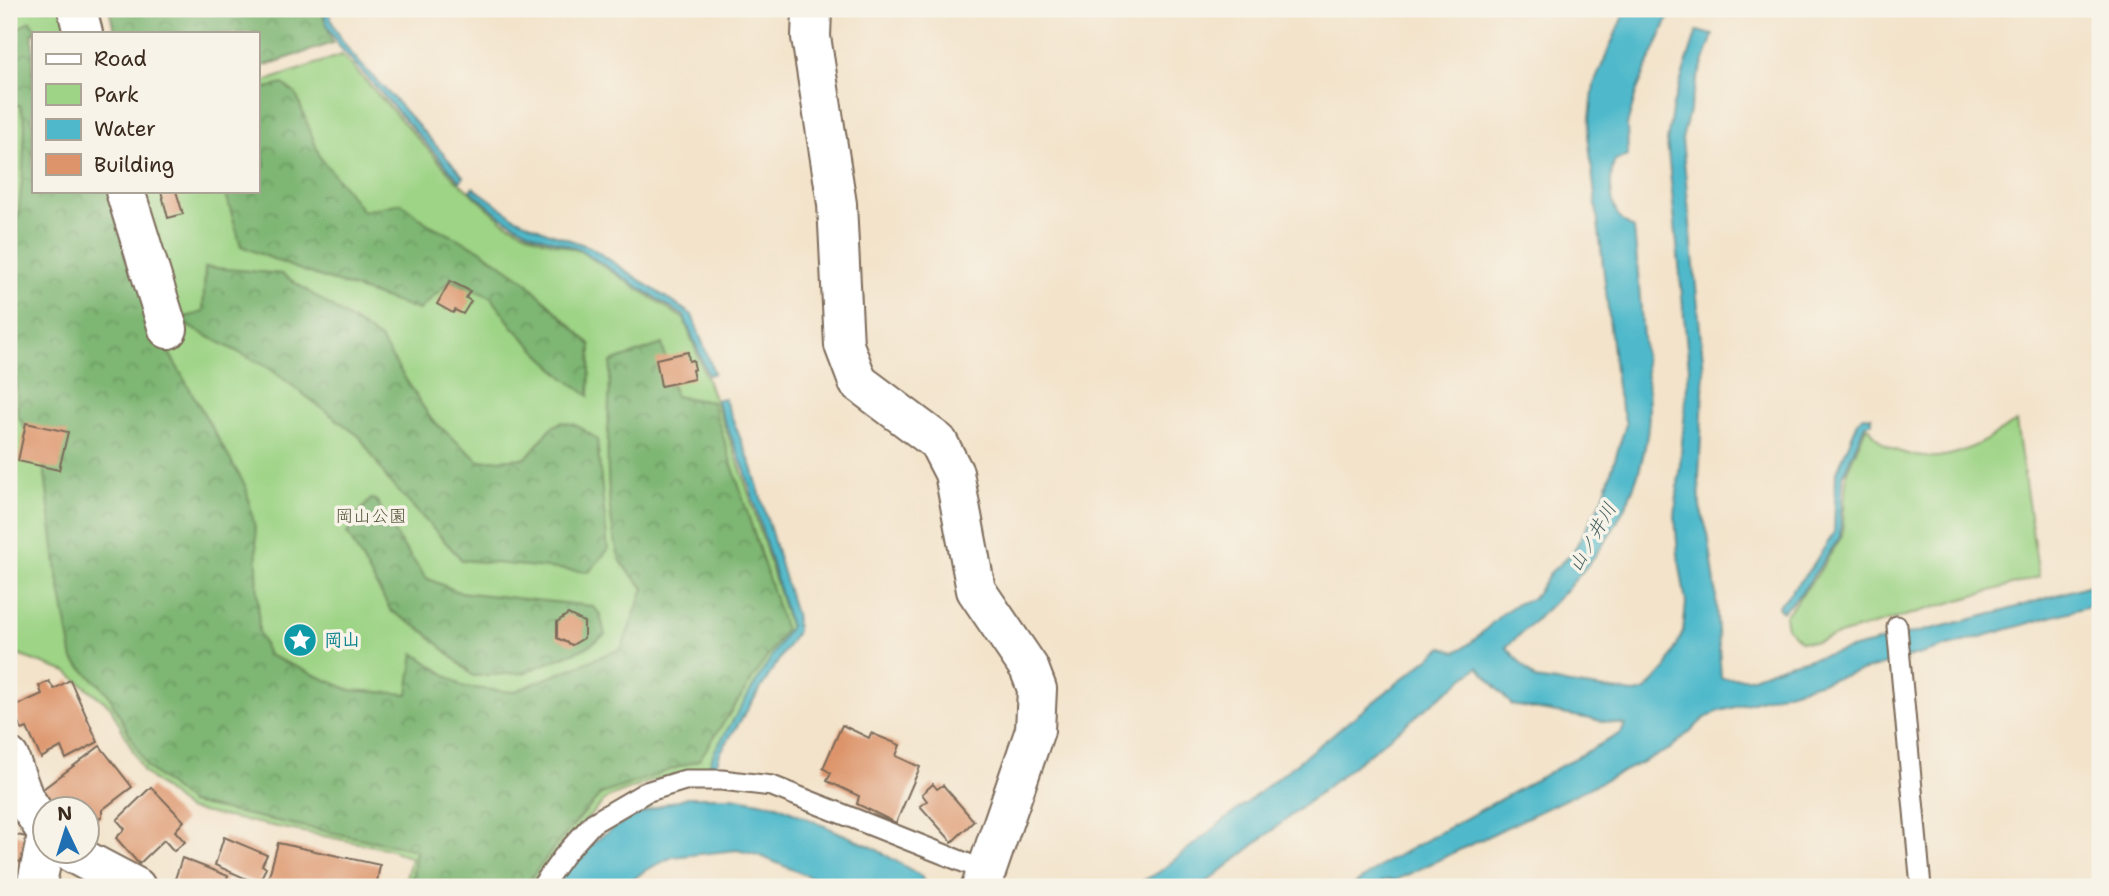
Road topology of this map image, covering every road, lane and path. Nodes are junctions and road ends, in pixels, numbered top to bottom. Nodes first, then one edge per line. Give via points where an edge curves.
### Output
1 (77, 9) edge
2 (812, 9) edge
3 (83, 32) edge
4 (125, 192) edge
5 (168, 329) dead end
6 (1898, 630) dead end
7 (9, 757) edge
8 (32, 810) edge
9 (42, 864) edge
10 (92, 864) edge
11 (983, 880) edge
12 (37, 887) edge
13 (136, 887) edge
14 (541, 887) edge
15 (1921, 887) edge

1 - 3 street
2 - 11 street via 811,37 838,204 844,345 858,382 938,442 954,473 976,590 1037,689 1035,730
4 - 5 street
6 - 15 lane
7 - 8 street
9 - 12 street
10 - 13 street
11 - 14 lane via 772,786 685,780 646,792 593,823

